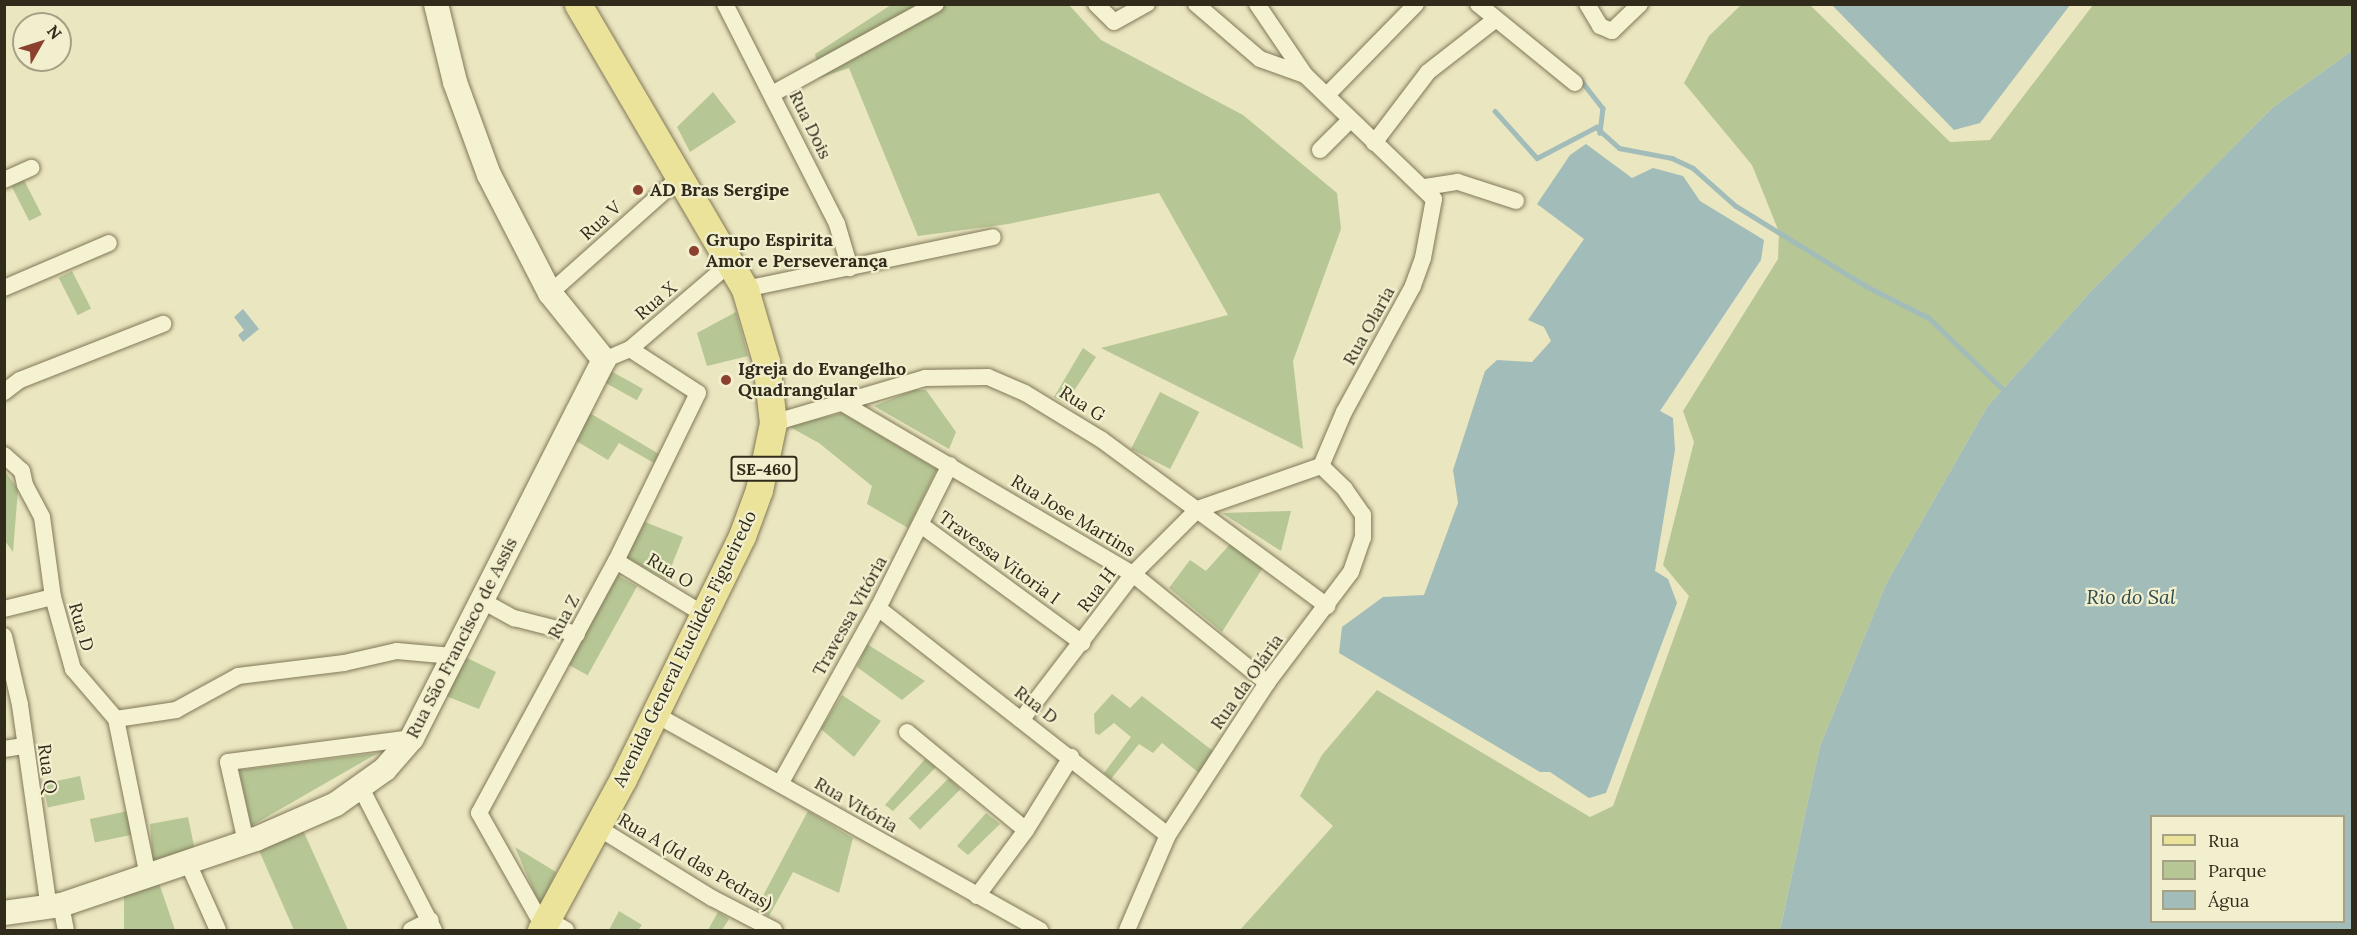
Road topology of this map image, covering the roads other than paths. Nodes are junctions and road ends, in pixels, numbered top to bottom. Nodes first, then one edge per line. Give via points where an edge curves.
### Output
1 (436, 4) edge
2 (578, 4) edge
3 (725, 4) edge
4 (936, 4) edge
5 (1096, 4) edge
6 (1147, 4) edge
7 (1196, 4) edge
8 (1257, 4) edge
9 (1416, 4) edge
10 (1478, 4) edge
11 (1587, 4) edge
12 (1640, 4) edge
13 (1496, 19) junction
14 (1305, 75) junction
15 (1575, 83) dead end
16 (772, 94) junction
17 (1327, 94) junction
18 (1350, 120) junction
19 (1374, 143) junction
20 (1320, 150) dead end
21 (32, 168) dead end
22 (678, 179) junction
23 (4, 180) edge
24 (1430, 193) junction
25 (1516, 201) dead end
26 (993, 237) dead end
27 (109, 243) dead end
28 (728, 265) junction
29 (850, 268) junction
30 (4, 288) edge
31 (745, 290) junction
32 (550, 293) junction
33 (163, 324) dead end
34 (630, 349) junction
35 (604, 360) junction
36 (4, 392) edge
37 (844, 404) junction
38 (773, 423) junction
39 (4, 455) edge
40 (950, 465) junction
41 (1321, 466) junction
42 (1198, 509) junction
43 (921, 525) junction
44 (616, 561) junction
45 (1133, 574) junction
46 (52, 597) junction
47 (481, 600) junction
48 (1327, 606) junction
49 (878, 608) junction
50 (4, 609) edge
51 (703, 614) junction
52 (577, 634) junction
53 (4, 636) edge
54 (1082, 643) junction
55 (453, 656) junction
56 (1267, 683) junction
57 (654, 713) junction
58 (116, 719) junction
59 (1022, 719) junction
60 (907, 732) dead end
61 (412, 738) junction
62 (23, 747) junction
63 (4, 749) edge
64 (1071, 758) junction
65 (780, 784) junction
66 (361, 788) junction
67 (597, 827) junction
68 (1026, 830) junction
69 (1168, 835) junction
70 (246, 842) junction
71 (188, 863) junction
72 (147, 876) junction
73 (977, 896) junction
74 (55, 907) junction
75 (4, 913) edge
76 (432, 925) edge
77 (550, 927) edge
78 (66, 930) edge
79 (218, 930) edge
80 (411, 930) edge
81 (774, 930) edge
82 (1040, 930) edge
83 (1127, 930) edge

1 - 32 street via 455,82 477,147
2 - 22 main road, Avenida General Euclides Figueiredo / SE-460
3 - 16 street, Rua Dois
4 - 16 street
5 - 6 street via 1114,22
7 - 14 street via 1260,59
8 - 14 street
9 - 17 street
10 - 13 street
11 - 12 street via 1600,26 1612,31
13 - 15 street
13 - 19 street via 1428,72
14 - 17 street
16 - 29 street, Rua Dois via 837,224
17 - 18 street
18 - 19 street
18 - 20 street
19 - 24 street
21 - 23 street
22 - 28 main road, Avenida General Euclides Figueiredo / SE-460
22 - 32 street, Rua V
24 - 25 street via 1458,182
24 - 41 street, Rua Olaria via 1423,258 1413,286 1344,412
26 - 29 street
27 - 30 street
28 - 31 main road, Avenida General Euclides Figueiredo / SE-460
28 - 34 street, Rua X
29 - 31 street
31 - 38 main road, Avenida General Euclides Figueiredo / SE-460 via 766,361
32 - 35 street
33 - 36 street via 20,380
34 - 35 street, Rua X
34 - 44 street, Rua Z via 698,393
35 - 47 street, Rua São Francisco de Assis
37 - 38 street, Rua G
37 - 40 street, Rua Jose Martins
37 - 42 street, Rua G via 925,378 988,377 1047,405
38 - 51 main road, Avenida General Euclides Figueiredo / SE-460 via 752,511
39 - 46 street, Rua D via 22,471 42,517
40 - 43 street, Travessa Vitória
40 - 45 street, Rua Jose Martins
41 - 42 street, Rua H
41 - 48 street, Rua da Olária via 1354,499 1365,520 1351,572
42 - 45 street, Rua H
42 - 48 street, Rua G
43 - 49 street, Travessa Vitória
43 - 54 street, Travessa Vitoria I
44 - 51 street, Rua O
44 - 52 street, Rua Z
45 - 54 street, Rua H
45 - 56 street, Rua Jose Martins
46 - 50 street
46 - 58 street, Rua D via 73,669
47 - 52 street via 514,618
47 - 55 street, Rua São Francisco de Assis
48 - 56 street, Rua da Olária
49 - 59 street, Rua D
49 - 65 street, Travessa Vitória
51 - 57 main road, Avenida General Euclides Figueiredo / SE-460
52 - 77 street, Rua Z via 479,813
53 - 62 street, Rua Q via 20,705
54 - 59 street, Rua H
55 - 58 street via 397,651 344,663 238,676 176,710
55 - 61 street, Rua São Francisco de Assis
56 - 69 street, Rua da Olária
57 - 65 street, Rua Vitória
57 - 67 main road, Avenida General Euclides Figueiredo / SE-460
58 - 72 street, Rua D
59 - 64 street, Rua D
60 - 68 street
61 - 66 street, Rua São Francisco de Assis via 394,760
61 - 70 street via 228,762
62 - 63 street
62 - 74 street, Rua Q
64 - 68 street
64 - 69 street, Rua D
65 - 73 street, Rua Vitória
66 - 70 street, Rua São Francisco de Assis via 336,804
66 - 76 street
67 - 77 main road, Avenida General Euclides Figueiredo / SE-460
67 - 81 street, Rua A (Jd das Pedras)
68 - 73 street
69 - 83 street, Rua da Olária
70 - 71 street, Rua São Francisco de Assis
71 - 72 street, Rua São Francisco de Assis
71 - 79 street
72 - 74 street, Rua São Francisco de Assis
73 - 82 street, Rua Vitória
74 - 75 street, Rua São Francisco de Assis
74 - 78 street, Rua Q
76 - 80 street

